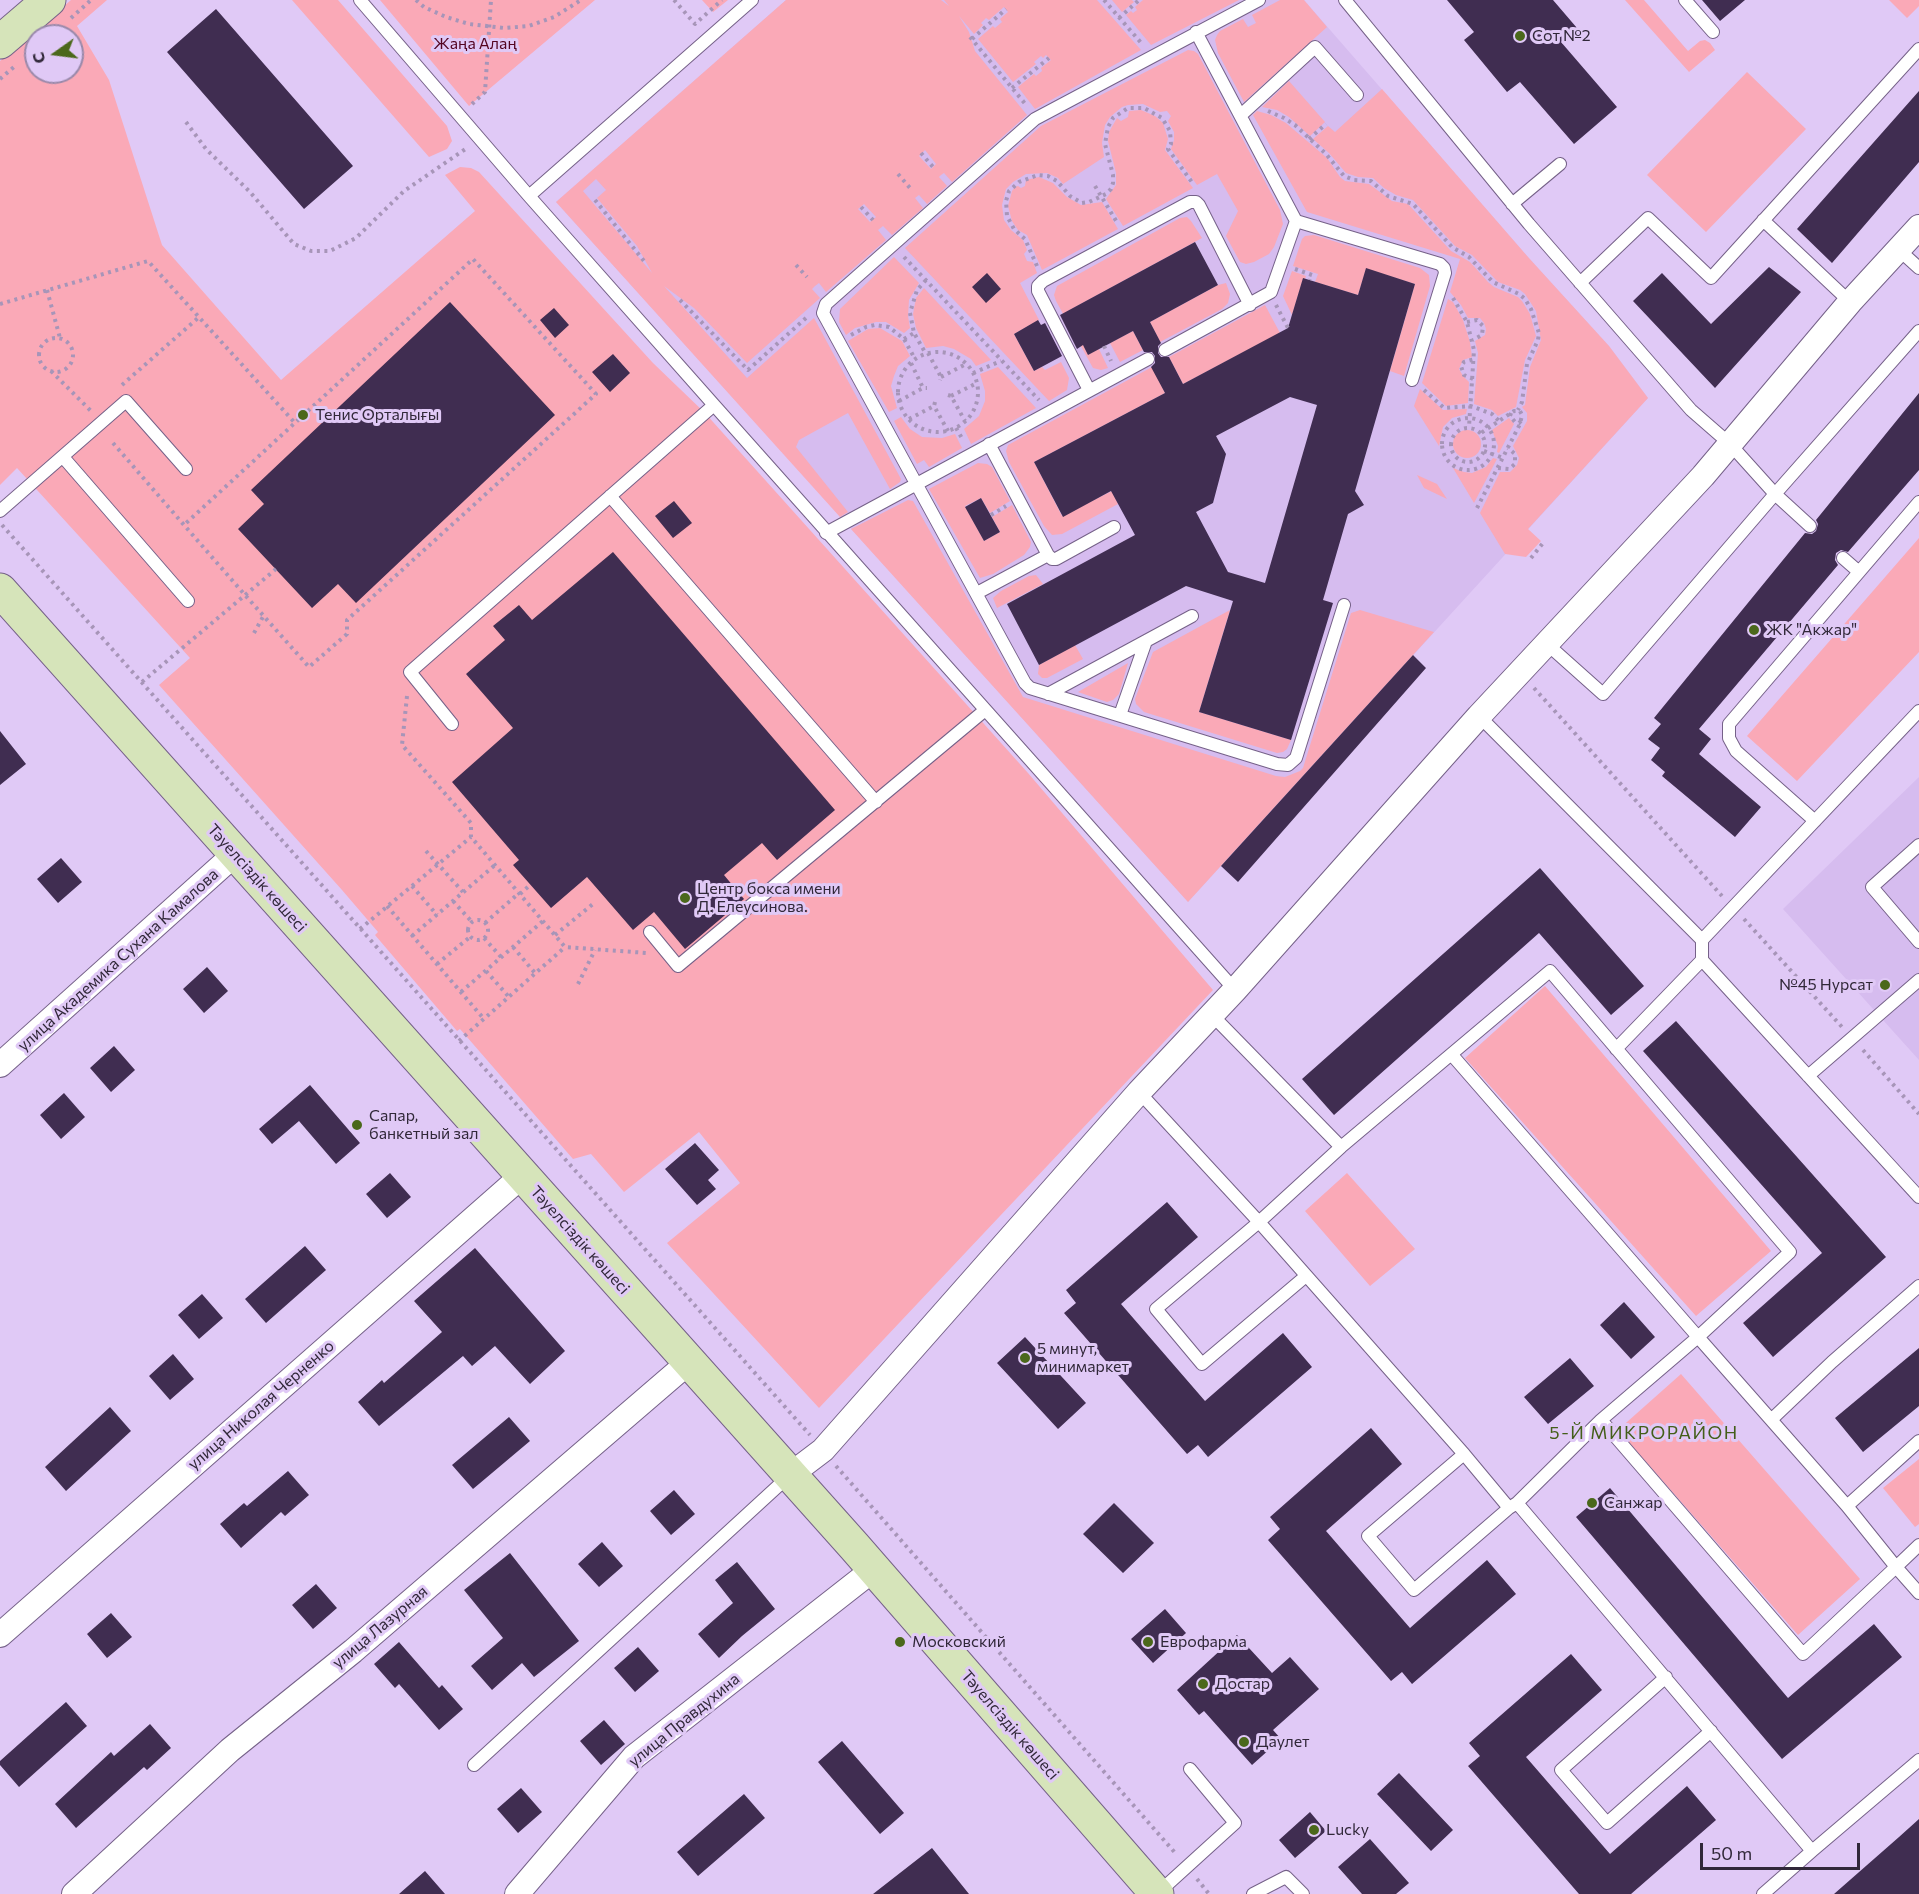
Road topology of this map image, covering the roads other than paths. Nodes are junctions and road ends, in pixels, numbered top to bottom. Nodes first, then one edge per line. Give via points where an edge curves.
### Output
1 (49, 0) edge
2 (360, 0) edge
3 (752, 0) edge
4 (1259, 0) edge
5 (1345, 0) edge
6 (1685, 0) edge
7 (1196, 32) junction
8 (1713, 32) dead end
9 (0, 42) edge
10 (1919, 49) edge
11 (1358, 95) dead end
12 (1245, 111) junction
13 (1560, 164) dead end
14 (529, 196) junction
15 (1512, 204) junction
16 (1763, 220) junction
17 (1296, 221) junction
18 (1919, 227) edge
19 (1898, 249) junction
20 (1919, 268) edge
21 (1580, 283) junction
22 (1850, 302) junction
23 (1250, 305) junction
24 (1919, 331) edge
25 (1165, 350) dead end
26 (1148, 359) dead end
27 (1416, 383) road end
28 (1089, 390) junction
29 (714, 405) junction
30 (989, 444) junction
31 (1730, 444) junction
32 (63, 457) junction
33 (186, 469) dead end
34 (916, 483) junction
35 (1775, 494) junction
36 (610, 496) junction
37 (1919, 502) edge
38 (0, 511) edge
39 (1810, 526) dead end
40 (1114, 527) dead end
41 (826, 533) junction
42 (1048, 555) junction
43 (1844, 558) dead end
44 (1859, 572) junction
45 (977, 593) junction
46 (188, 601) dead end
47 (5, 605) edge
48 (1344, 605) dead end
49 (1192, 615) dead end
50 (1146, 641) junction
51 (1546, 644) junction
52 (1048, 694) junction
53 (984, 711) junction
54 (1919, 711) edge
55 (1120, 715) junction
56 (1479, 716) junction
57 (452, 724) dead end
58 (876, 802) junction
59 (1815, 820) junction
60 (1919, 845) edge
61 (236, 854) junction
62 (650, 932) dead end
63 (1702, 940) junction
64 (1919, 942) edge
65 (1701, 960) junction
66 (1919, 980) edge
67 (1235, 990) junction
68 (1212, 1015) junction
69 (1616, 1048) junction
70 (1452, 1055) junction
71 (0, 1065) edge
72 (1808, 1076) junction
73 (1140, 1092) junction
74 (1341, 1147) junction
75 (523, 1175) junction
76 (1919, 1197) edge
77 (1258, 1222) junction
78 (1306, 1276) junction
79 (1919, 1286) edge
80 (1698, 1337) junction
81 (689, 1362) junction
82 (1772, 1419) junction
83 (1601, 1420) junction
84 (1919, 1441) edge
85 (1464, 1454) junction
86 (790, 1475) junction
87 (1513, 1505) junction
88 (1847, 1506) junction
89 (1919, 1545) edge
90 (1896, 1567) junction
91 (874, 1569) junction
92 (1919, 1593) edge
93 (0, 1635) edge
94 (1666, 1677) junction
95 (1711, 1731) junction
96 (1919, 1760) edge
97 (474, 1765) dead end
98 (1190, 1769) dead end
99 (1812, 1851) junction
100 (74, 1894) edge
101 (517, 1894) edge
102 (1157, 1894) edge
103 (1253, 1894) edge
104 (1303, 1894) edge
105 (1763, 1894) edge

1 - 9 main road
2 - 14 lane
3 - 14 lane
4 - 7 lane
5 - 15 lane
6 - 8 lane
7 - 12 lane
7 - 34 lane via 1035,119 823,308
10 - 16 lane
11 - 12 lane via 1315,47
12 - 17 lane
13 - 15 lane
14 - 29 lane
15 - 21 lane
16 - 21 lane via 1711,278 1648,218
16 - 22 lane
17 - 23 lane via 1270,293
17 - 27 lane via 1440,264 1445,273
18 - 19 street
19 - 20 lane
19 - 22 street
21 - 31 lane via 1691,410
22 - 31 street
23 - 25 lane
23 - 28 lane via 1199,205 1190,202 1038,285
24 - 35 lane
26 - 28 lane
28 - 30 lane
29 - 36 lane
29 - 41 lane
30 - 34 lane
30 - 42 lane
31 - 35 lane
31 - 51 street
32 - 33 lane via 126,401
32 - 38 lane
32 - 46 lane
34 - 41 lane
34 - 45 lane
35 - 39 lane
35 - 51 lane via 1603,694
36 - 57 lane via 410,672
36 - 58 lane
37 - 44 lane
40 - 42 lane via 1056,559
41 - 53 lane
42 - 45 lane
43 - 44 lane
44 - 59 lane via 1729,724 1729,738 1736,752
45 - 52 lane via 1025,683
47 - 61 main road, Тәуелсіздік көшесі
48 - 55 lane via 1296,758 1288,765
49 - 50 lane
50 - 52 lane
50 - 55 lane
51 - 56 street
52 - 55 lane
53 - 58 lane
53 - 67 lane
54 - 59 lane
56 - 63 lane
56 - 67 street
58 - 62 lane via 678,966
59 - 63 lane
60 - 64 lane via 1872,887
61 - 71 street, улица Академика Сухана Камалова
61 - 75 main road, Тәуелсіздік көшесі
63 - 65 lane
65 - 69 lane
65 - 72 lane
66 - 72 lane
67 - 68 street
68 - 73 street
68 - 74 lane
69 - 70 lane via 1550,970
69 - 80 lane via 1790,1252
70 - 74 lane
70 - 80 lane
72 - 76 lane
73 - 77 lane
73 - 86 street via 823,1450
74 - 77 lane
75 - 81 main road, Тәуелсіздік көшесі
75 - 93 street, улица Николая Черненко
77 - 78 lane
77 - 78 lane via 1156,1309 1202,1364
78 - 85 lane
79 - 82 lane
80 - 82 lane
80 - 83 lane
81 - 86 main road, Тәуелсіздік көшесі
81 - 100 street, улица Лазурная via 352,1651 230,1750
82 - 88 lane
83 - 87 lane
83 - 90 lane via 1803,1654
84 - 88 lane
85 - 87 lane
85 - 87 lane via 1368,1536 1414,1590
86 - 91 main road, Тәуелсіздік көшесі
86 - 97 lane
87 - 94 lane
88 - 90 lane
89 - 90 lane
90 - 92 lane
91 - 101 street, улица Правдухина via 634,1757
91 - 102 main road, Тәуелсіздік көшесі
94 - 95 lane
94 - 95 lane via 1561,1770 1607,1823
95 - 99 lane
96 - 99 lane
98 - 102 lane via 1235,1823
99 - 105 lane
103 - 104 lane via 1286,1877

